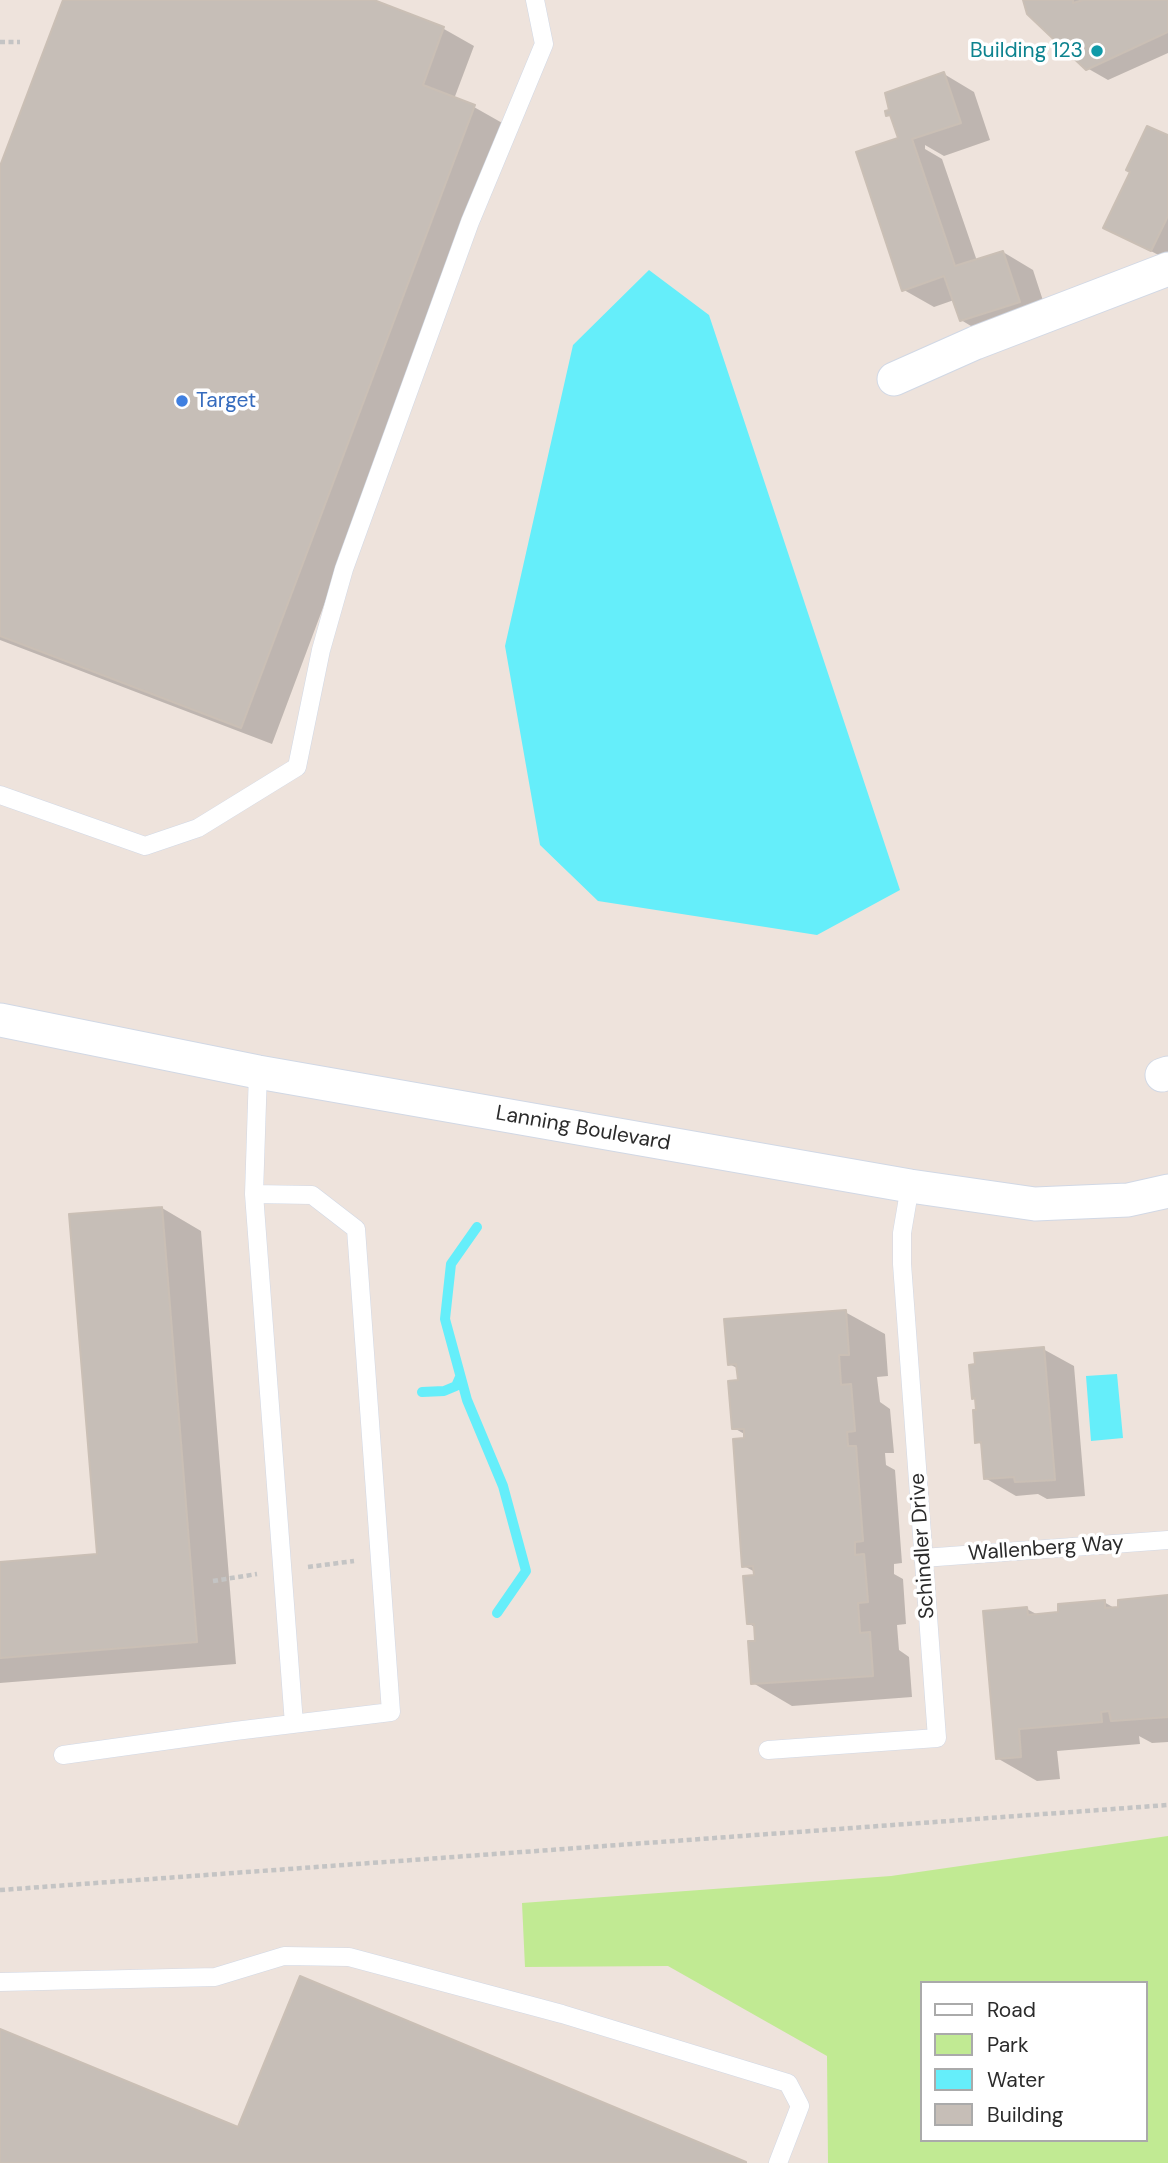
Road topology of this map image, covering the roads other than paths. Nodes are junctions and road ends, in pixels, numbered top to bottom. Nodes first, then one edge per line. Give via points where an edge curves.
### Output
1 (535, 0) edge
2 (1168, 270) edge
3 (894, 379) dead end
4 (0, 795) edge
5 (0, 1020) edge
6 (258, 1072) junction
7 (910, 1186) junction
8 (1168, 1191) edge
9 (254, 1194) junction
10 (1168, 1541) edge
11 (923, 1558) junction
12 (294, 1724) junction
13 (768, 1750) dead end
14 (63, 1755) dead end
15 (0, 1982) edge
16 (778, 2163) edge

1 - 4 lane via 544,44 470,222 344,569 321,650 297,766 198,828 145,846
2 - 3 street
5 - 6 street, Lanning Boulevard
6 - 7 street, Lanning Boulevard
6 - 9 lane
7 - 8 street, Lanning Boulevard via 1035,1204 1128,1200
7 - 11 lane, Schindler Drive via 902,1264
9 - 12 lane
9 - 12 lane via 312,1195 356,1229 391,1712
10 - 11 lane, Wallenberg Way
11 - 13 lane, Schindler Drive via 937,1738
12 - 14 lane
15 - 16 lane via 215,1977 284,1956 349,1957 562,2014 788,2082 800,2106

